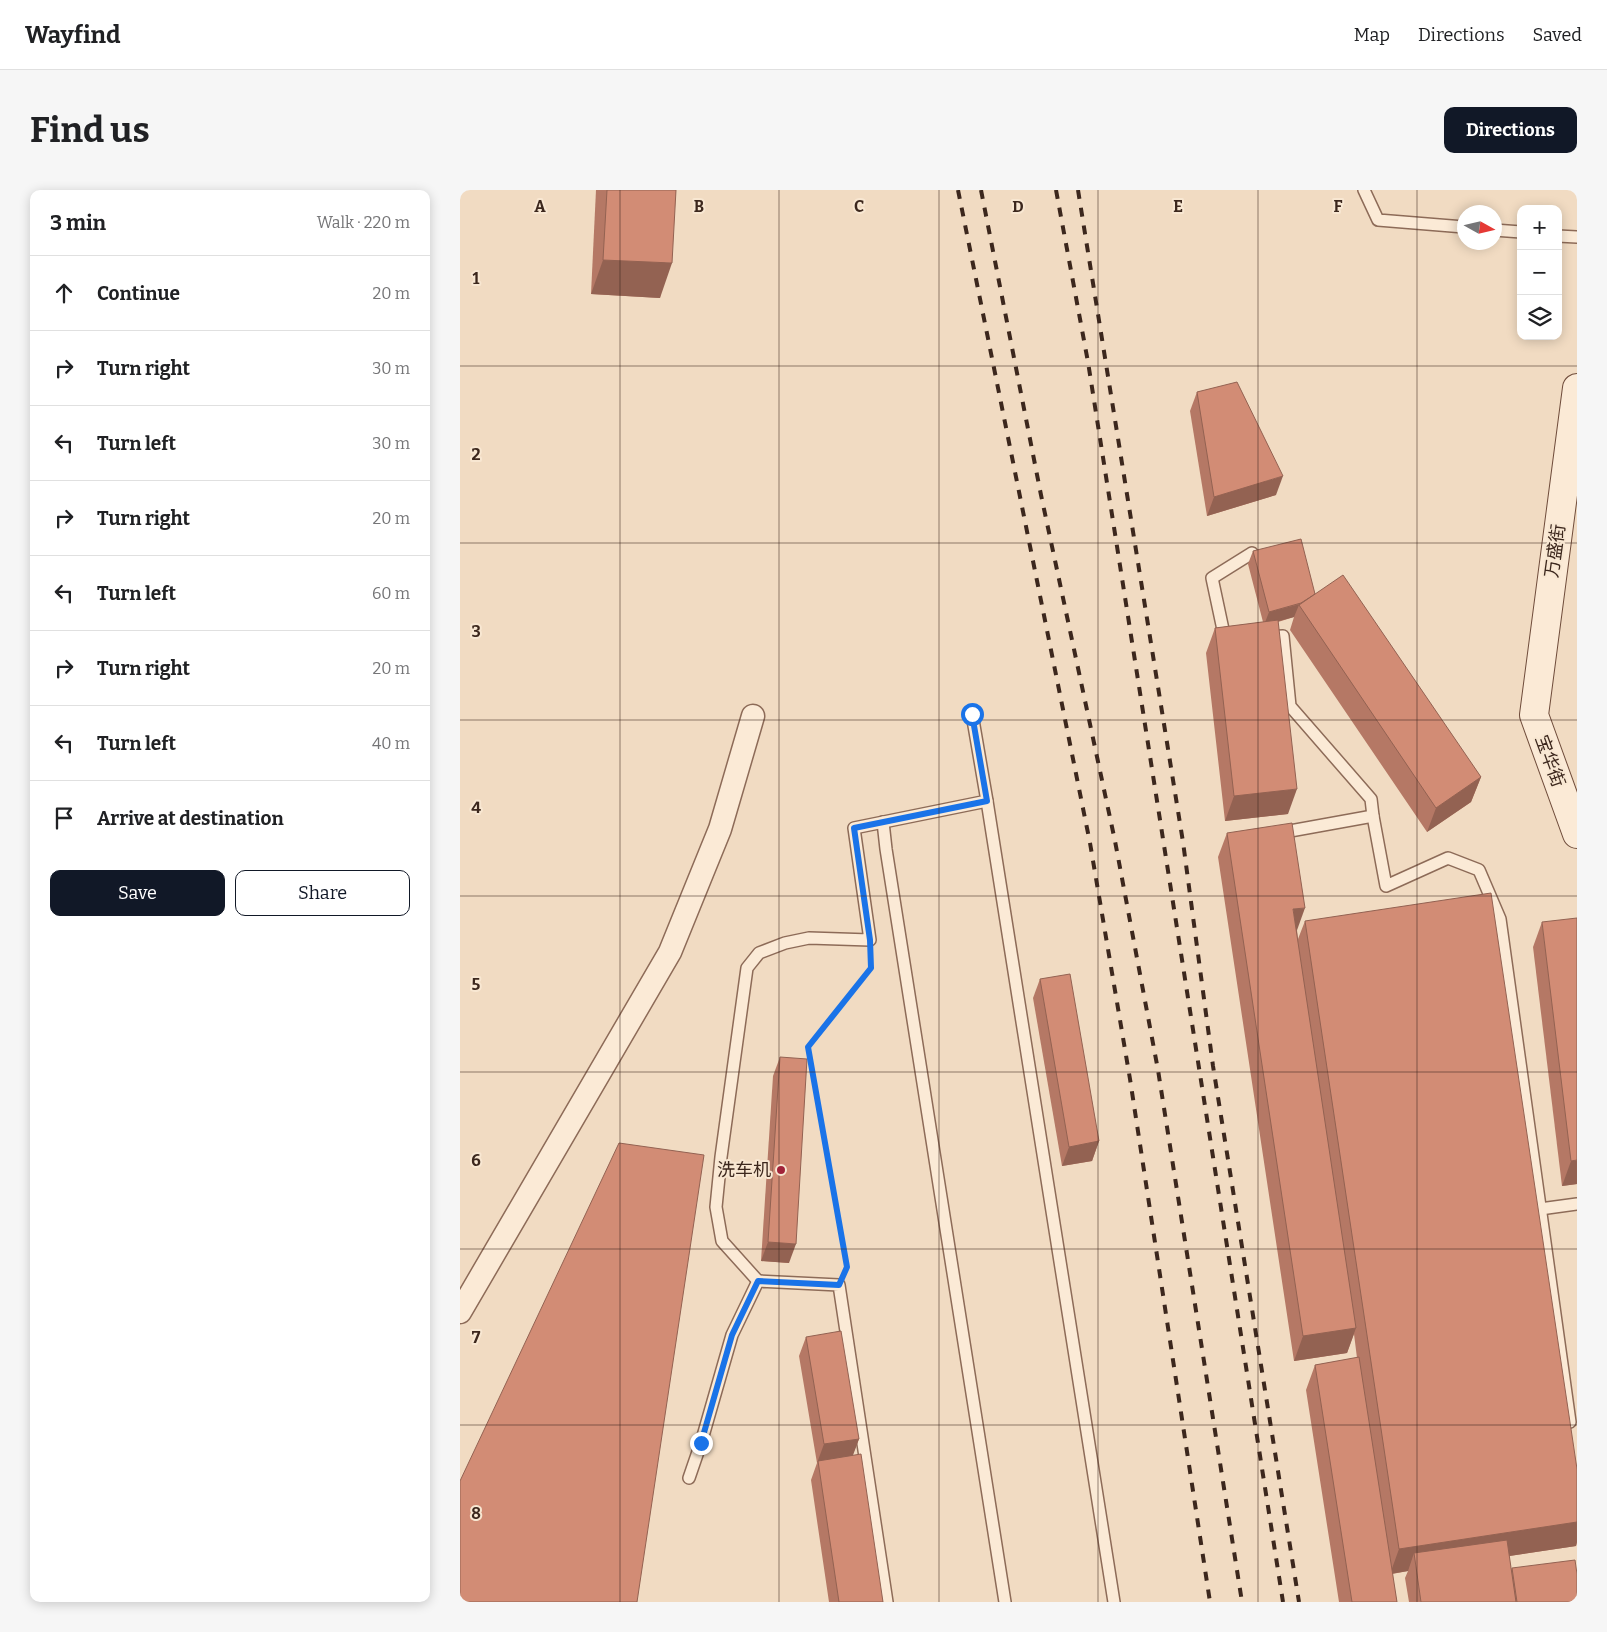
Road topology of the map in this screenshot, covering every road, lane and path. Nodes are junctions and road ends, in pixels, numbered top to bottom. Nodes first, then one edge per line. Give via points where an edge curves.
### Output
1 (1364, 190) edge
2 (1457, 226) edge
3 (1502, 231) edge
4 (1517, 232) edge
5 (1562, 236) edge
6 (1577, 237) edge
7 (1577, 388) edge
8 (1252, 553) edge
9 (1254, 638) edge
10 (1234, 639) edge
11 (972, 714) dead end
12 (1534, 715) joint
13 (753, 716) dead end
14 (987, 801) junction
15 (1373, 816) junction
16 (883, 822) junction
17 (1269, 834) edge
18 (1577, 834) edge
19 (870, 940) junction
20 (1577, 1204) edge
21 (1540, 1209) junction
22 (758, 1281) junction
23 (839, 1285) junction
24 (460, 1312) edge
25 (1572, 1434) edge
26 (689, 1478) dead end
27 (887, 1602) edge
28 (1005, 1602) edge
29 (1114, 1602) edge

1 - 2 lane via 1378,220
3 - 4 lane
5 - 6 lane
7 - 12 street, 万盛街
8 - 10 lane via 1212,578 1224,640
9 - 15 lane via 1284,636 1290,706 1371,799
11 - 14 lane
12 - 18 street, 宝华街
13 - 24 street via 720,828 670,952
14 - 16 lane
14 - 29 lane
15 - 17 lane
15 - 21 lane via 1386,886 1448,858 1479,870 1500,919
16 - 19 lane via 854,828
16 - 28 lane
19 - 22 lane via 810,938 785,943 759,952 747,968 716,1207 722,1241
19 - 23 path via 871,968 808,1047 847,1267
20 - 21 lane
21 - 25 lane
22 - 23 lane
22 - 26 lane via 732,1335
23 - 27 lane

